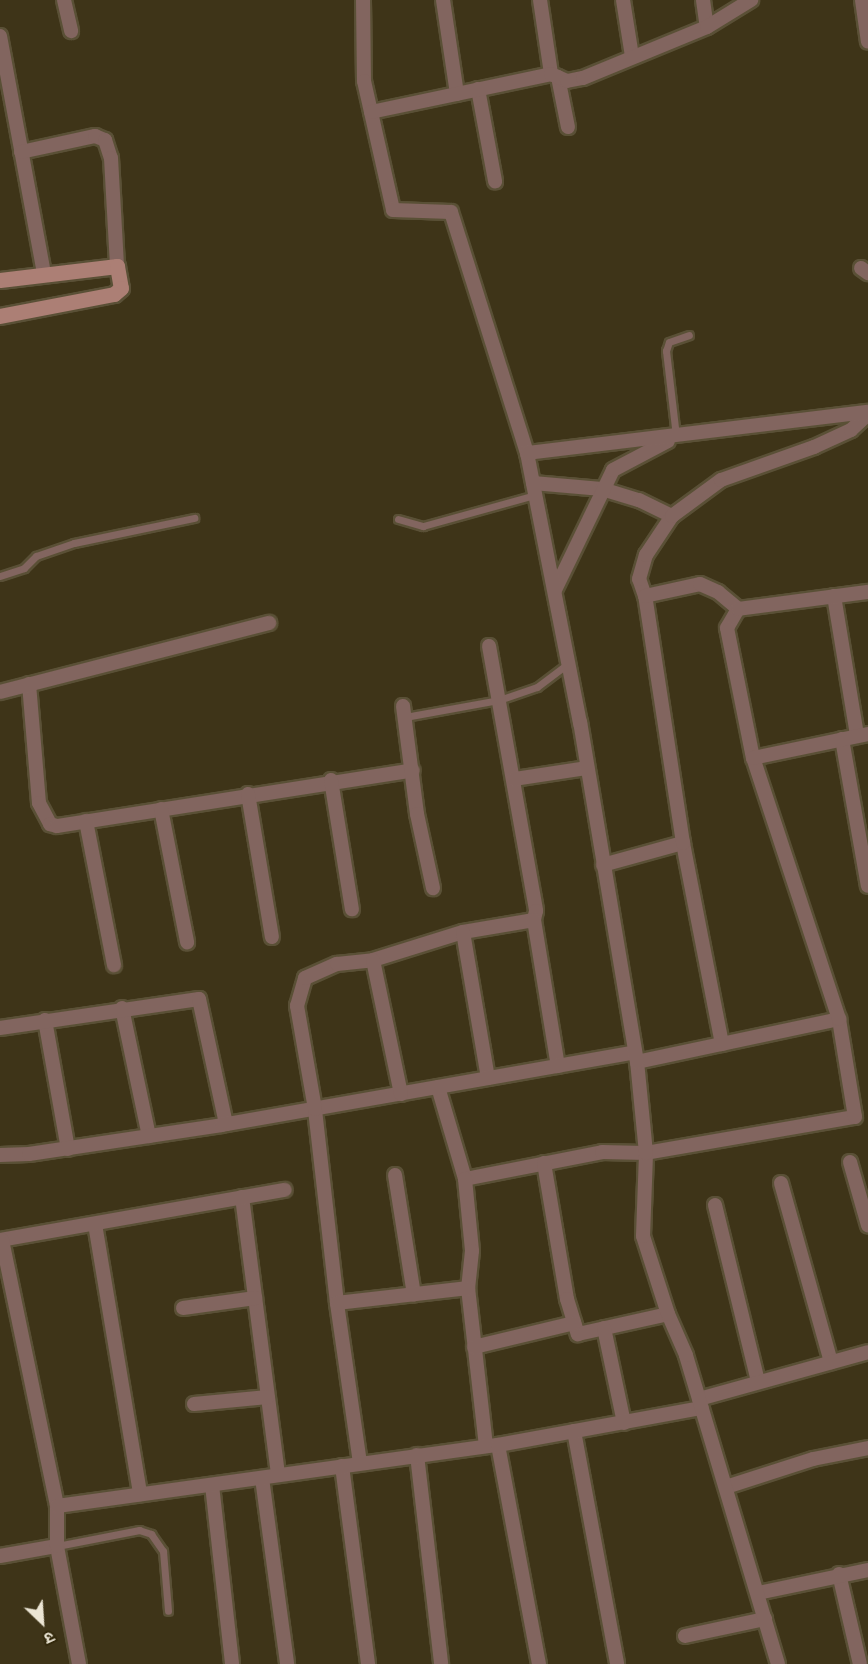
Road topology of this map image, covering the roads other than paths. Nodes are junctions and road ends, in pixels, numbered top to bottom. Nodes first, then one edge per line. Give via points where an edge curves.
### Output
1 (64, 0) edge
2 (363, 0) edge
3 (443, 0) edge
4 (540, 0) edge
5 (623, 0) edge
6 (703, 0) edge
7 (751, 0) edge
8 (862, 0) edge
9 (707, 27) junction
10 (71, 32) dead end
11 (0, 36) edge
12 (868, 42) edge
13 (632, 56) junction
14 (554, 76) junction
15 (478, 90) junction
16 (457, 94) junction
17 (371, 112) junction
18 (568, 128) dead end
19 (21, 152) junction
20 (495, 181) dead end
21 (117, 266) junction
22 (44, 273) junction
23 (0, 280) edge
24 (0, 316) edge
25 (689, 335) dead end
26 (868, 413) edge
27 (676, 436) junction
28 (527, 453) junction
29 (534, 489) junction
30 (602, 489) junction
31 (672, 516) junction
32 (194, 518) dead end
33 (398, 519) dead end
34 (0, 576) edge
35 (555, 590) junction
36 (868, 592) edge
37 (645, 596) junction
38 (834, 596) junction
39 (738, 609) junction
40 (269, 623) dead end
41 (489, 646) dead end
42 (569, 663) junction
43 (29, 684) junction
44 (0, 692) edge
45 (499, 700) junction
46 (404, 711) joint
47 (863, 734) edge
48 (842, 739) junction
49 (753, 758) junction
50 (587, 768) junction
51 (413, 770) junction
52 (514, 779) junction
53 (331, 780) junction
54 (248, 794) junction
55 (161, 809) junction
56 (86, 821) junction
57 (683, 843) junction
58 (603, 865) junction
59 (868, 886) edge
60 (433, 888) dead end
61 (352, 909) dead end
62 (534, 920) junction
63 (463, 932) junction
64 (272, 937) dead end
65 (187, 942) dead end
66 (373, 960) junction
67 (114, 965) dead end
68 (122, 1008) junction
69 (839, 1019) junction
70 (45, 1020) junction
71 (0, 1028) edge
72 (722, 1044) junction
73 (636, 1057) junction
74 (558, 1066) junction
75 (488, 1078) junction
76 (438, 1087) junction
77 (401, 1094) junction
78 (315, 1109) junction
79 (226, 1124) junction
80 (149, 1136) junction
81 (68, 1149) junction
82 (1, 1152) edge
83 (646, 1153) junction
84 (850, 1162) dead end
85 (544, 1163) junction
86 (395, 1175) dead end
87 (465, 1179) junction
88 (781, 1183) dead end
89 (285, 1190) dead end
90 (242, 1197) junction
91 (715, 1205) dead end
92 (865, 1205) edge
93 (95, 1224) junction
94 (868, 1225) edge
95 (1, 1240) edge
96 (468, 1288) junction
97 (414, 1295) junction
98 (255, 1298) junction
99 (337, 1303) junction
100 (183, 1308) dead end
101 (668, 1314) junction
102 (574, 1323) junction
103 (604, 1328) junction
104 (474, 1347) junction
105 (868, 1352) edge
106 (831, 1362) junction
107 (758, 1382) junction
108 (268, 1397) junction
109 (194, 1404) dead end
110 (701, 1404) junction
111 (624, 1423) junction
112 (574, 1431) junction
113 (492, 1446) junction
114 (868, 1448) edge
115 (417, 1455) junction
116 (360, 1463) junction
117 (342, 1466) junction
118 (278, 1476) junction
119 (262, 1478) junction
120 (212, 1485) junction
121 (726, 1487) junction
122 (140, 1494) junction
123 (57, 1506) junction
124 (57, 1546) junction
125 (0, 1556) edge
126 (868, 1570) edge
127 (839, 1574) junction
128 (758, 1593) junction
129 (168, 1611) dead end
130 (765, 1619) junction
131 (685, 1636) dead end
132 (78, 1664) edge
133 (232, 1664) edge
134 (287, 1664) edge
135 (368, 1664) edge
136 (441, 1664) edge
137 (539, 1664) edge
138 (617, 1664) edge
139 (778, 1664) edge
140 (860, 1664) edge

1 - 10 street
2 - 17 street via 364,81
3 - 16 street
4 - 14 street
5 - 13 street
6 - 9 street
7 - 9 street
8 - 12 street
9 - 13 street
11 - 19 street
13 - 14 street via 583,78 567,81
14 - 15 street
14 - 18 street
15 - 16 street
15 - 20 street
16 - 17 street
17 - 28 street via 393,210 451,213
19 - 21 street via 95,136 105,140 111,158
19 - 22 street
21 - 22 street
21 - 24 street via 122,288 114,294
22 - 23 street
25 - 27 lane via 669,342 666,351
26 - 27 street
26 - 31 street via 851,430 814,447 721,480
27 - 28 street
27 - 30 street via 613,470
28 - 29 street
29 - 30 street
29 - 33 lane via 423,526 408,525
29 - 35 street
30 - 31 street
30 - 35 street
31 - 37 street via 646,555 639,579
32 - 34 lane via 74,543 36,556 24,567
35 - 42 street
36 - 38 street
37 - 39 street via 700,584 718,592
37 - 57 street
38 - 39 street
38 - 47 street
39 - 49 street via 727,628
40 - 43 street
41 - 45 street
42 - 45 lane via 537,687
42 - 50 street
43 - 44 street
43 - 56 street via 39,803 50,824
45 - 46 lane
45 - 52 street
46 - 51 street
47 - 48 street
48 - 49 street
48 - 59 street
49 - 69 street
50 - 52 street
50 - 58 street
51 - 53 street
51 - 60 street via 417,814
52 - 62 street via 536,911
53 - 54 street
53 - 61 street
54 - 55 street
54 - 64 street
55 - 56 street
55 - 65 street
56 - 67 street
57 - 58 street
57 - 72 street
58 - 73 street
62 - 63 street
62 - 74 street
63 - 66 street
63 - 75 street
66 - 77 street
66 - 78 street via 337,964 305,978 297,1006
68 - 70 street
68 - 79 street via 199,999
68 - 80 street
69 - 72 street
69 - 83 street via 856,1112 851,1120
70 - 71 street
70 - 81 street
72 - 73 street
73 - 74 street
73 - 83 street
74 - 75 street
75 - 76 street
76 - 77 street
76 - 87 street
77 - 78 street
78 - 79 street
78 - 99 street
79 - 80 street
80 - 81 street
81 - 82 street
83 - 85 street via 602,1152
83 - 101 street via 643,1236
84 - 92 street
85 - 87 street
85 - 102 street
86 - 97 street
87 - 96 street via 472,1251
88 - 106 street
89 - 90 street
90 - 93 street
90 - 98 street
91 - 107 street
92 - 94 street
93 - 95 street
93 - 122 street
95 - 123 street
96 - 97 street
96 - 104 street
97 - 99 street
98 - 100 street
98 - 108 street
99 - 116 street
101 - 103 street
101 - 110 street
102 - 103 street via 578,1334
102 - 104 street
103 - 111 street
104 - 113 street
105 - 106 street
106 - 107 street
107 - 110 street
108 - 109 street
108 - 118 street
110 - 111 street
110 - 121 street
111 - 112 street
112 - 113 street
112 - 138 street
113 - 115 street
113 - 137 street
114 - 121 street via 813,1459
115 - 116 street
115 - 136 street
116 - 117 street
117 - 118 street
117 - 135 street
118 - 119 street
119 - 120 street
119 - 134 street
120 - 122 street
120 - 133 street
121 - 128 street
122 - 123 street
123 - 124 street
124 - 125 street
124 - 129 lane via 140,1530 151,1534 163,1551
124 - 132 street
126 - 127 street
127 - 128 street
127 - 140 street
128 - 130 street
130 - 131 street
130 - 139 street

